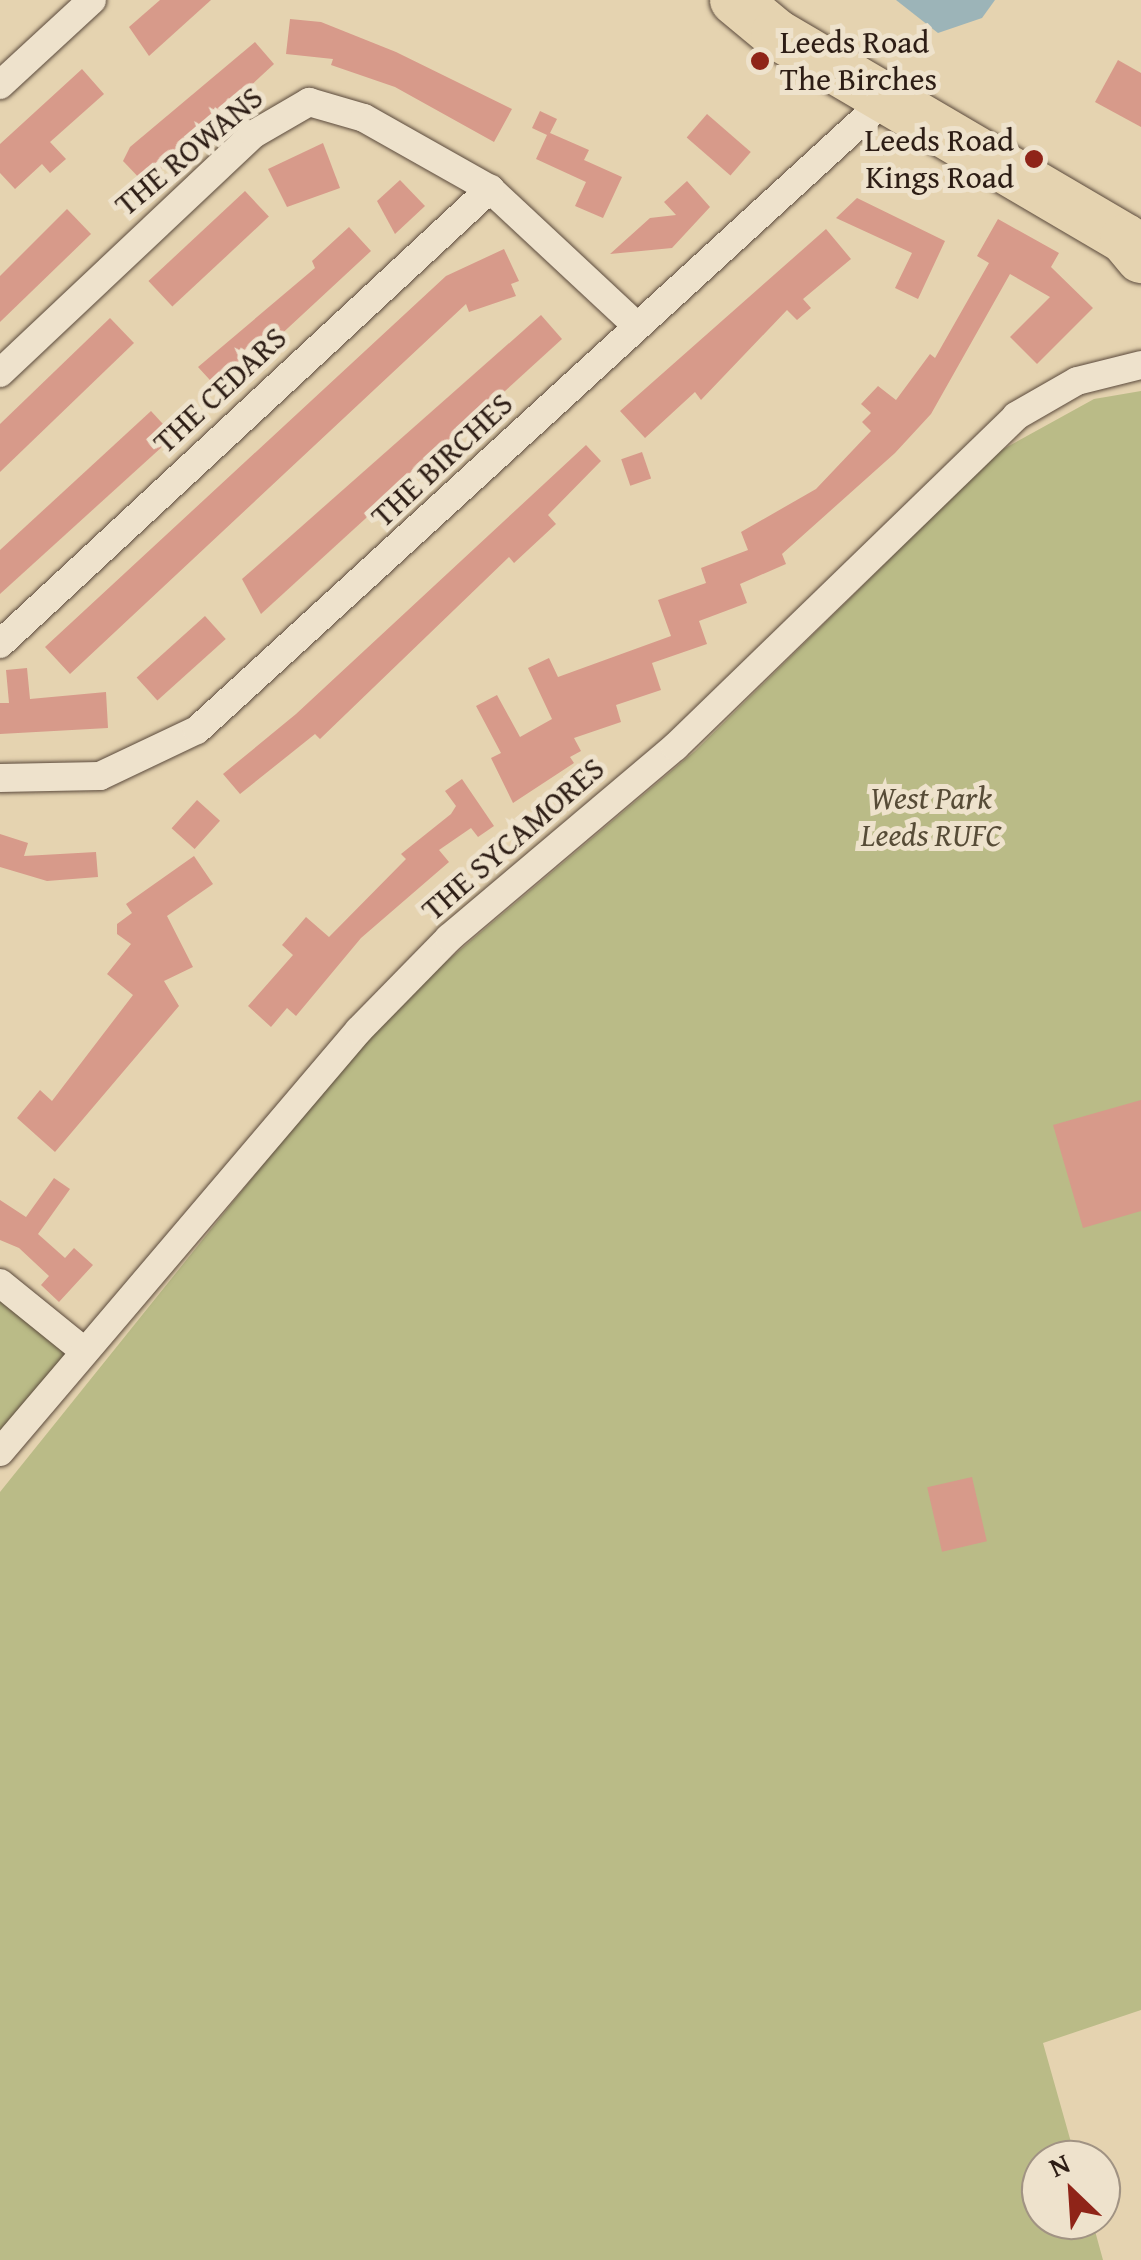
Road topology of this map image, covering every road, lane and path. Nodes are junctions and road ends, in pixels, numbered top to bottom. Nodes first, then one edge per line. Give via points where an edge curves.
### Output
1 (92, 0) edge
2 (735, 0) edge
3 (0, 85) edge
4 (885, 100) junction
5 (490, 189) junction
6 (1136, 246) edge
7 (638, 326) junction
8 (1141, 365) edge
9 (0, 372) edge
10 (0, 644) edge
11 (0, 778) edge
12 (0, 1282) edge
13 (84, 1350) junction
14 (0, 1452) edge

1 - 3 street
2 - 4 highway via 776,34
4 - 6 highway
4 - 7 street, THE BIRCHES
5 - 7 street, THE ROWANS
5 - 9 street, THE ROWANS via 364,118 309,102 254,134
5 - 10 street, THE CEDARS
7 - 11 street, THE BIRCHES via 197,730 100,776
8 - 13 street, THE SYCAMORES via 1076,381 1016,416 675,747 449,938 359,1030
12 - 13 street
13 - 14 street, THE SYCAMORES

